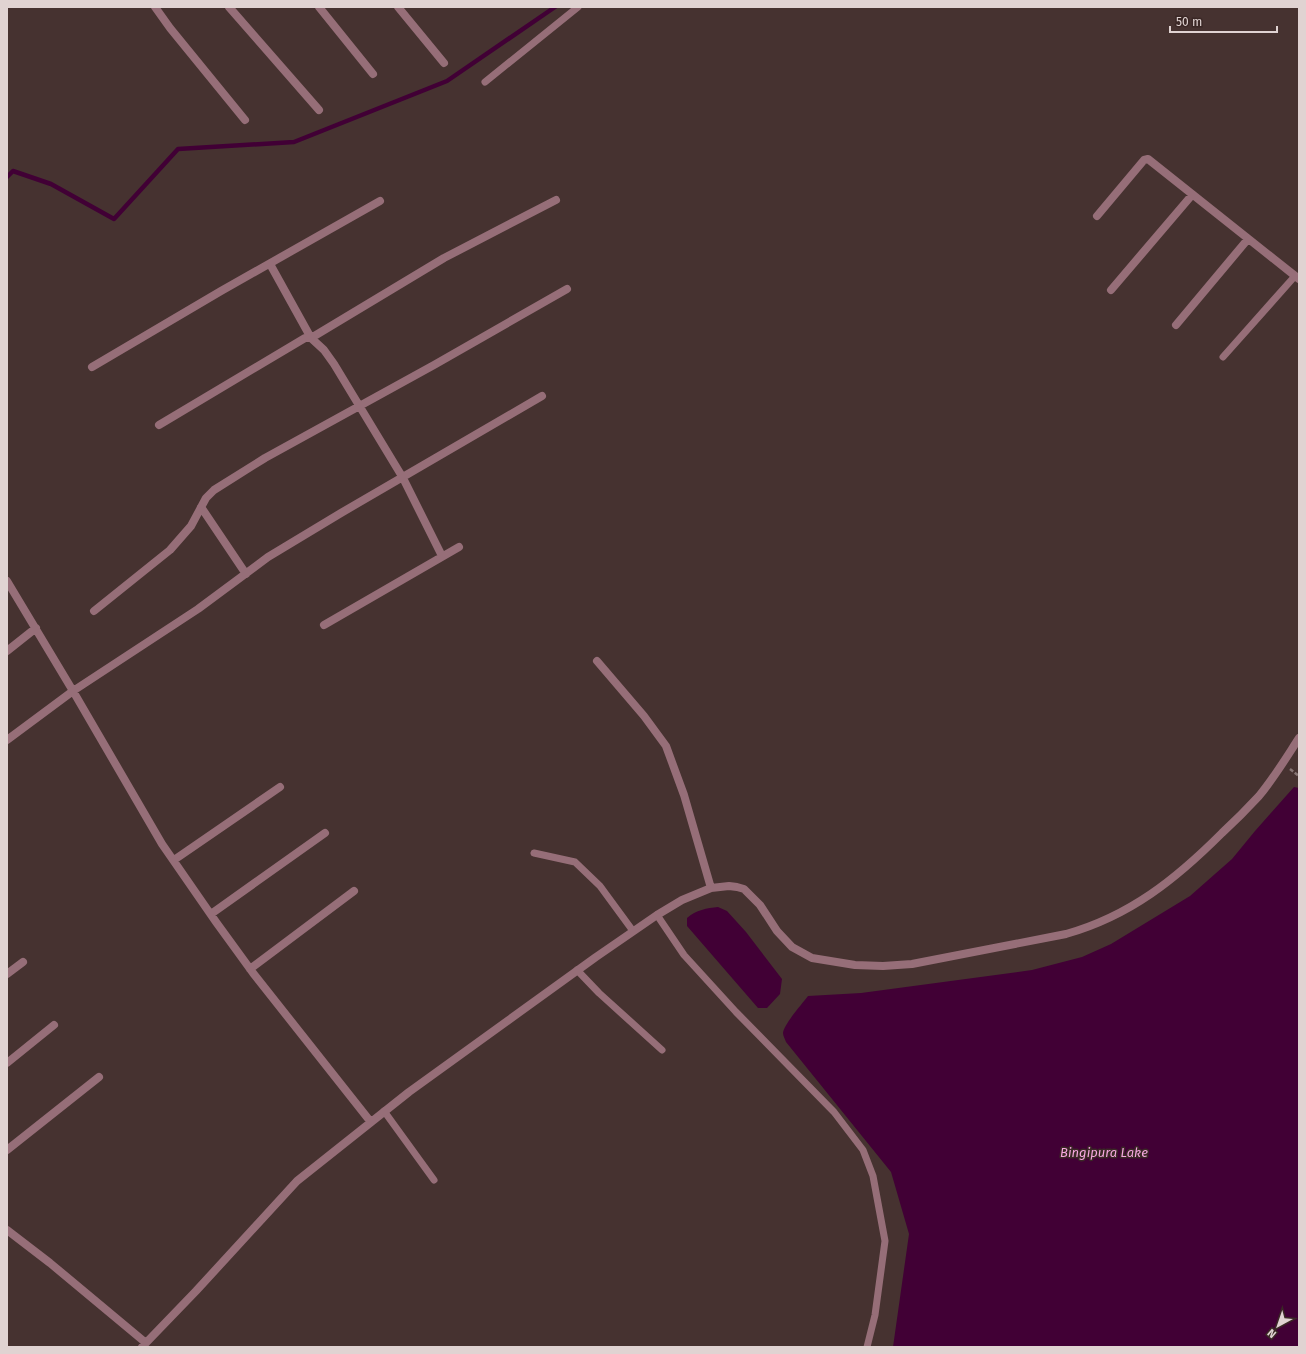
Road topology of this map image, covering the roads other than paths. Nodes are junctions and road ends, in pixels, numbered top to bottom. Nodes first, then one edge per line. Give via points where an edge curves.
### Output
1 (155, 7) edge
2 (229, 7) edge
3 (319, 7) edge
4 (398, 7) edge
5 (578, 7) edge
6 (444, 63) dead end
7 (373, 74) dead end
8 (484, 82) dead end
9 (319, 110) dead end
10 (245, 120) dead end
11 (1192, 194) junction
12 (556, 200) dead end
13 (380, 201) dead end
14 (1097, 216) dead end
15 (1248, 239) junction
16 (270, 264) junction
17 (1297, 277) edge
18 (567, 289) dead end
19 (1111, 290) dead end
20 (1176, 325) dead end
21 (312, 338) junction
22 (1223, 357) dead end
23 (92, 367) dead end
24 (542, 396) dead end
25 (359, 406) junction
26 (159, 425) dead end
27 (403, 478) junction
28 (200, 507) junction
29 (459, 547) dead end
30 (442, 556) junction
31 (246, 574) junction
32 (7, 581) edge
33 (94, 611) dead end
34 (324, 625) dead end
35 (36, 628) junction
36 (7, 651) edge
37 (597, 661) dead end
38 (73, 691) junction
39 (1299, 738) edge
40 (7, 740) edge
41 (280, 787) dead end
42 (325, 833) dead end
43 (534, 853) dead end
44 (174, 860) junction
45 (712, 888) junction
46 (354, 891) dead end
47 (211, 914) junction
48 (656, 915) junction
49 (633, 931) junction
50 (23, 962) dead end
51 (250, 969) junction
52 (577, 970) junction
53 (7, 974) edge
54 (54, 1025) dead end
55 (662, 1050) dead end
56 (7, 1063) edge
57 (99, 1077) dead end
58 (384, 1111) junction
59 (370, 1122) junction
60 (7, 1150) edge
61 (434, 1180) dead end
62 (7, 1230) edge
63 (144, 1345) edge
64 (867, 1347) edge

1 - 10 street
2 - 9 street
3 - 7 street
4 - 6 street
5 - 8 lane
11 - 14 street via 1148,159 1144,160
11 - 15 street
11 - 19 street
12 - 21 street via 444,258
13 - 16 street
15 - 17 street
15 - 20 street
16 - 21 street
16 - 23 street
17 - 22 lane
18 - 25 street
21 - 25 street via 334,364
21 - 26 street via 305,338
24 - 27 street
25 - 27 street
25 - 28 street via 265,458 214,490
27 - 30 street
27 - 31 street via 281,549
28 - 31 street
28 - 33 street via 191,526 170,550
29 - 30 street
30 - 34 street
31 - 38 street via 198,609
32 - 35 street
35 - 36 street
35 - 38 street
37 - 45 street via 666,746 684,795
38 - 40 street
38 - 44 street via 156,834
39 - 45 street via 1259,795 1205,850 1172,879 1113,917 1060,936 912,964 855,965 812,958 792,947 777,931 760,905 744,889 729,886
41 - 44 street
42 - 47 street
43 - 49 lane via 575,862 600,886
44 - 47 street
45 - 48 street via 682,900
46 - 51 street
47 - 51 street
48 - 49 street
48 - 64 lane via 684,955 834,1112 863,1150 873,1176 885,1241 875,1315
49 - 52 street
50 - 53 street
51 - 59 street
52 - 55 lane
52 - 58 street
54 - 56 street
57 - 60 street
58 - 59 street
58 - 61 lane
59 - 63 street via 297,1181
62 - 63 street via 50,1263

